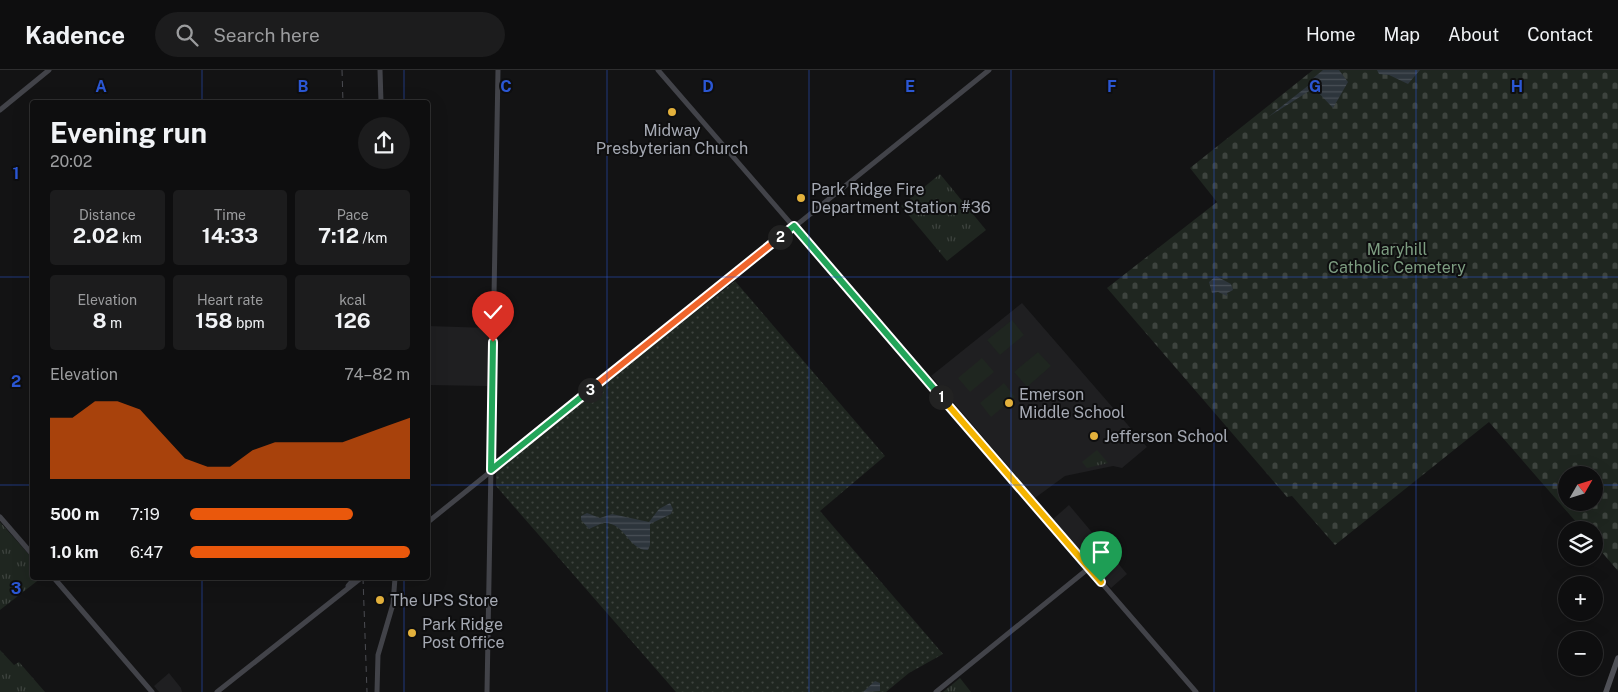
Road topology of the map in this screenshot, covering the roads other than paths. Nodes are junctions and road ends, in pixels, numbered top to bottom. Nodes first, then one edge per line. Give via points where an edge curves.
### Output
1 (49, 70) edge
2 (380, 70) edge
3 (498, 70) edge
4 (658, 70) edge
5 (989, 70) edge
6 (381, 100) edge
7 (0, 110) edge
8 (794, 226) junction
9 (491, 470) junction
10 (0, 517) edge
11 (430, 520) edge
12 (30, 552) edge
13 (1089, 568) junction
14 (56, 580) edge
15 (353, 580) edge
16 (358, 580) edge
17 (395, 580) edge
18 (348, 586) junction
19 (1618, 658) edge
20 (152, 692) edge
21 (217, 692) edge
22 (377, 692) edge
23 (486, 692) edge
24 (936, 692) edge
25 (1196, 692) edge
26 (1606, 692) edge

1 - 7 main road
2 - 6 main road
3 - 9 main road
4 - 8 main road
5 - 8 main road
8 - 9 main road
8 - 13 main road
9 - 11 main road
9 - 23 main road
10 - 12 main road
13 - 24 main road
13 - 25 main road
14 - 20 main road
15 - 18 main road
16 - 18 main road
17 - 22 main road via 392,604 378,655
18 - 21 main road
19 - 26 main road

